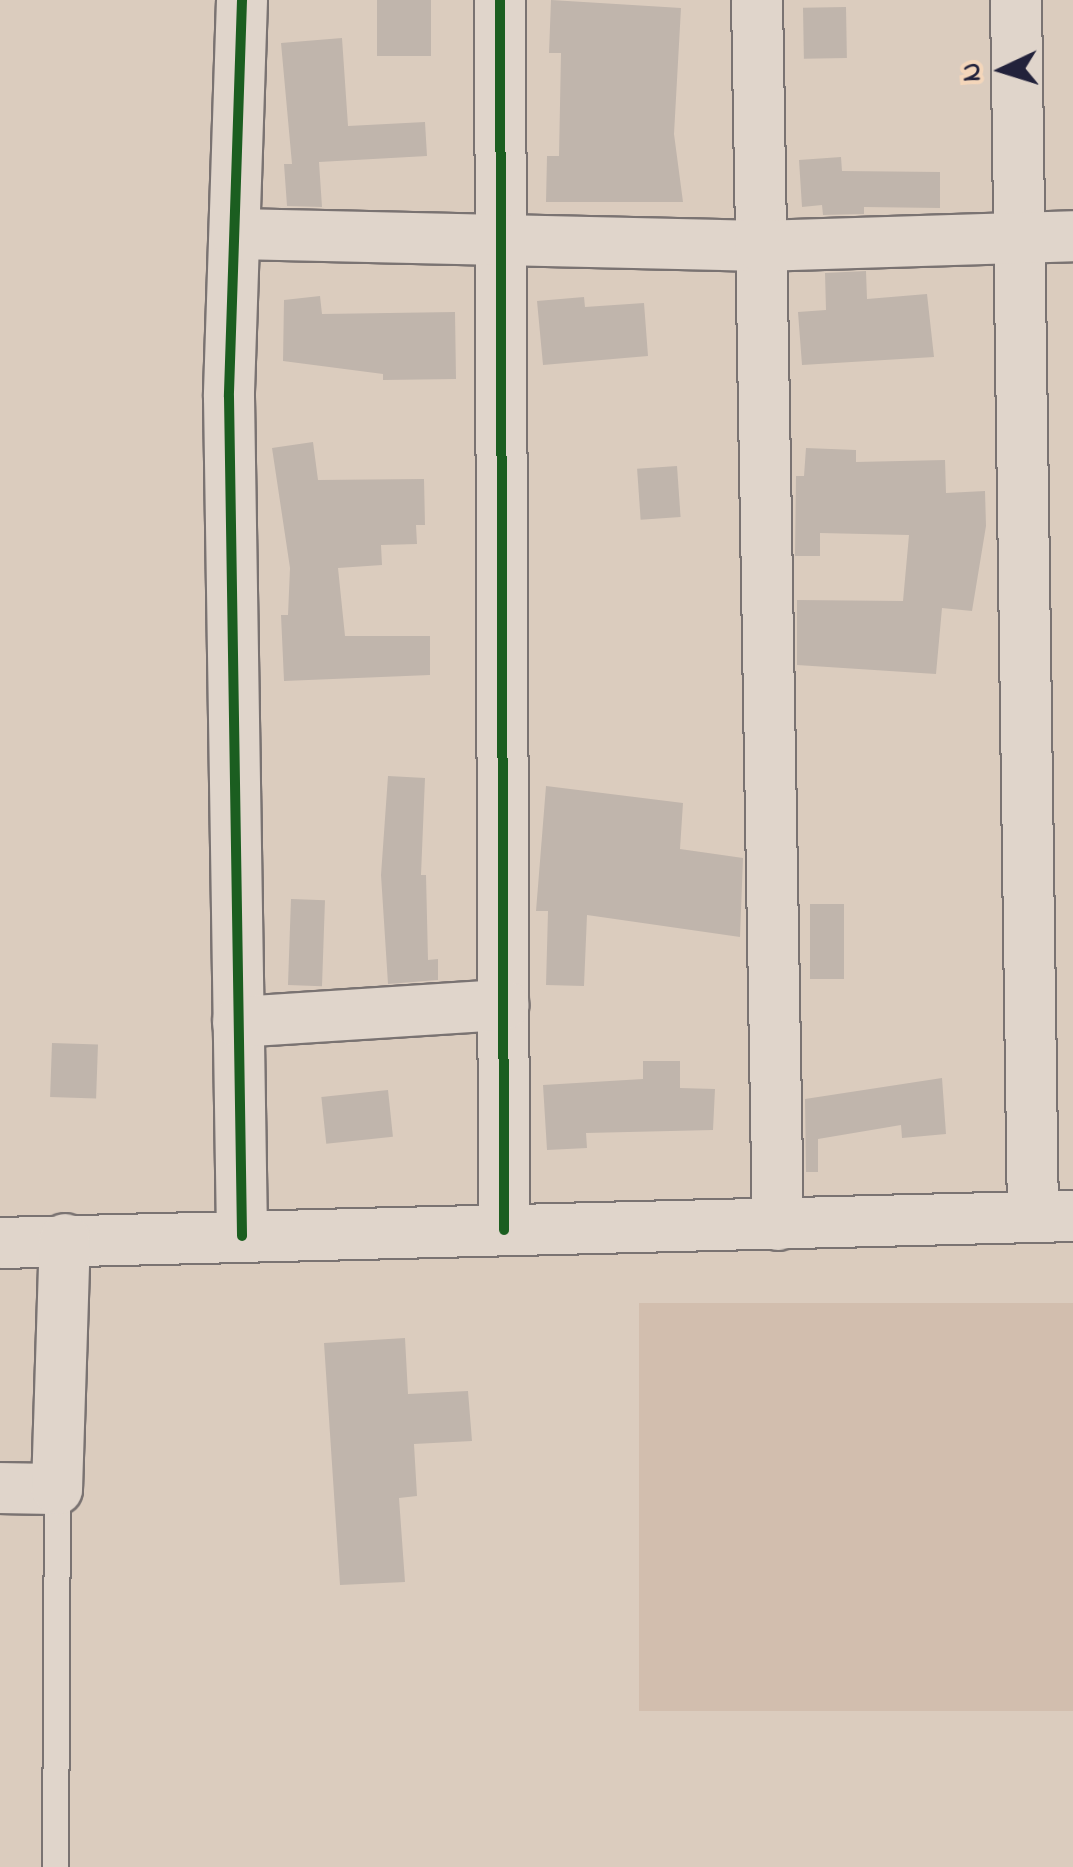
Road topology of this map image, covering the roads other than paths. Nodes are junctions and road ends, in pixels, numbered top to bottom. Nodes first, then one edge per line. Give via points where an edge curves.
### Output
1 (242, 0) edge
2 (500, 0) edge
3 (757, 0) edge
4 (1016, 0) edge
5 (236, 234) junction
6 (504, 235) junction
7 (1073, 236) edge
8 (1017, 238) junction
9 (760, 246) junction
10 (1051, 989) edge
11 (503, 1006) junction
12 (238, 1022) junction
13 (1053, 1216) edge
14 (778, 1225) junction
15 (504, 1230) junction
16 (242, 1236) junction
17 (65, 1238) junction
18 (0, 1243) edge
19 (0, 1488) edge
20 (57, 1489) junction
21 (55, 1867) edge

1 - 5 street
2 - 6 street
3 - 9 street
4 - 8 street
5 - 6 street
5 - 12 street via 229,396
6 - 9 street
6 - 11 street
7 - 8 street
8 - 9 street
8 - 10 street
9 - 14 street
10 - 13 street
11 - 12 street
11 - 15 street
12 - 16 street
13 - 14 street
14 - 15 street
15 - 16 street
16 - 17 street
17 - 18 street
17 - 20 street
19 - 20 street
20 - 21 lane

